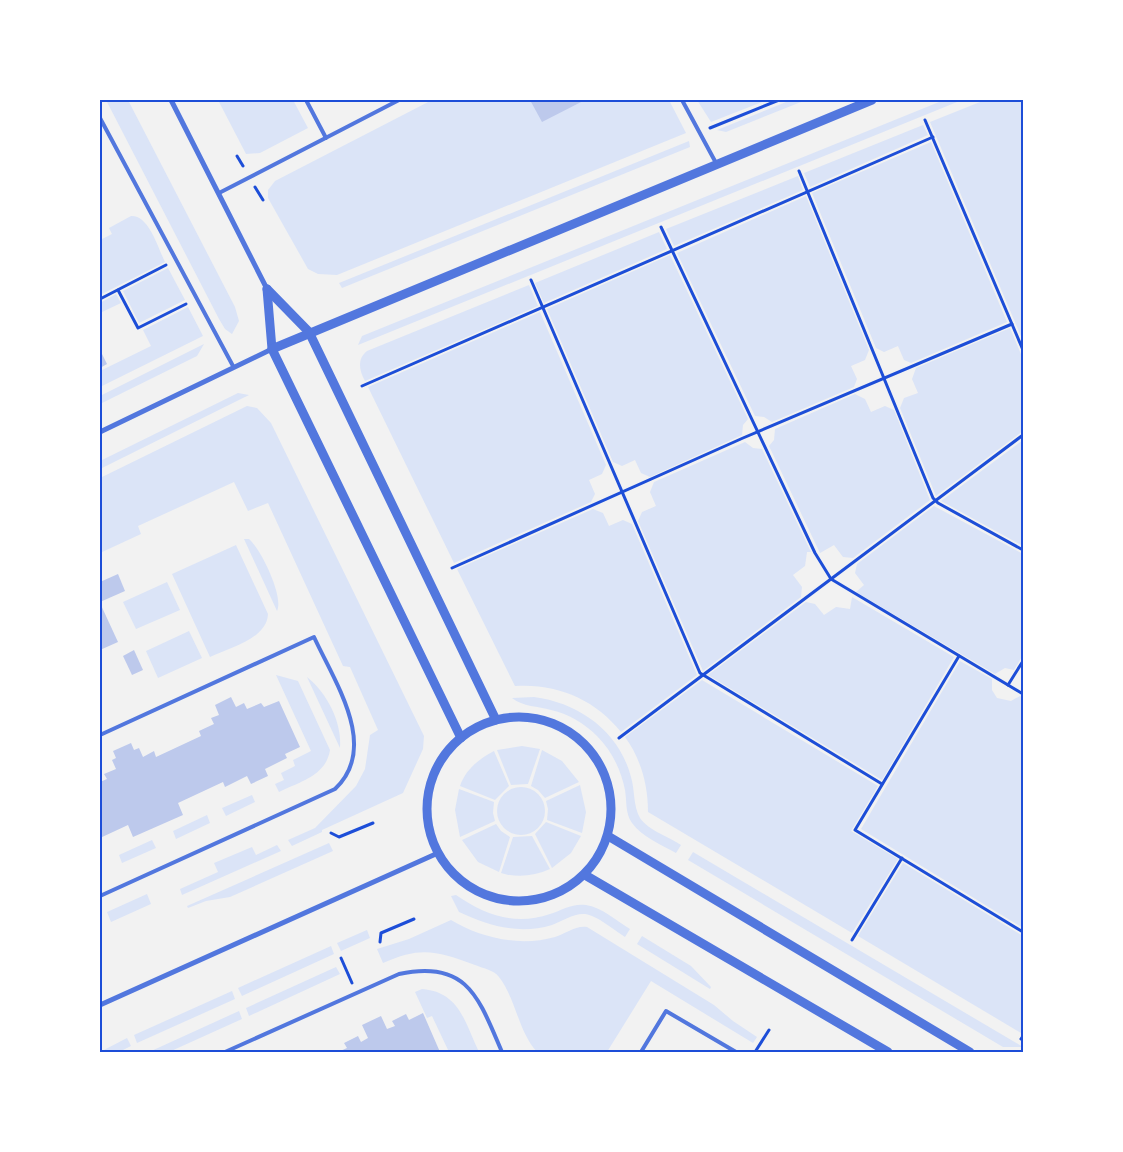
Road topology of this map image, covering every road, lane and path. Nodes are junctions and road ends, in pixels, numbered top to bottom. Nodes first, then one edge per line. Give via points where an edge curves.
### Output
1 (171, 100) edge
2 (306, 100) edge
3 (399, 100) edge
4 (682, 100) edge
5 (779, 100) edge
6 (872, 100) edge
7 (100, 118) edge
8 (926, 120) dead end
9 (714, 126) dead end
10 (933, 137) junction
11 (326, 138) junction
12 (716, 163) junction
13 (799, 171) dead end
14 (808, 192) junction
15 (219, 193) junction
16 (661, 227) dead end
17 (672, 251) junction
18 (176, 260) junction
19 (530, 280) dead end
20 (267, 289) junction
21 (118, 290) junction
22 (197, 298) junction
23 (100, 299) edge
24 (542, 307) junction
25 (1012, 324) junction
26 (309, 332) junction
27 (272, 349) junction
28 (1023, 350) edge
29 (233, 366) junction
30 (885, 379) junction
31 (362, 386) dead end
32 (100, 432) edge
33 (758, 432) junction
34 (1023, 435) edge
35 (622, 494) junction
36 (935, 500) junction
37 (1023, 550) edge
38 (452, 568) dead end
39 (831, 579) junction
40 (959, 656) junction
41 (1023, 661) edge
42 (702, 675) junction
43 (1008, 685) junction
44 (1023, 694) edge
45 (496, 720) junction
46 (100, 736) edge
47 (461, 738) junction
48 (619, 738) dead end
49 (882, 784) junction
50 (373, 823) dead end
51 (331, 833) dead end
52 (608, 836) junction
53 (438, 853) junction
54 (902, 858) junction
55 (585, 874) junction
56 (100, 896) edge
57 (414, 919) dead end
58 (1023, 932) edge
59 (852, 940) dead end
60 (380, 942) dead end
61 (340, 958) dead end
62 (356, 993) junction
63 (100, 1005) edge
64 (769, 1030) dead end
65 (225, 1052) edge
66 (502, 1052) edge
67 (642, 1052) edge
68 (736, 1052) edge
69 (755, 1052) edge
70 (888, 1052) edge
71 (970, 1052) edge

1 - 15 street
2 - 11 lane
3 - 11 lane
4 - 12 lane
5 - 9 path
6 - 12 street
7 - 18 lane
8 - 10 path
10 - 14 path
10 - 25 path
11 - 15 lane
12 - 26 street
13 - 14 path
14 - 17 path
14 - 30 path
15 - 20 street
16 - 17 path
17 - 24 path
17 - 33 path
18 - 21 path
18 - 22 lane
19 - 24 path
20 - 26 street
20 - 27 street
21 - 22 path via 138,328
21 - 23 path
22 - 29 lane
24 - 31 path
24 - 35 path
25 - 28 path
25 - 30 path
26 - 27 street
26 - 45 street
27 - 29 street
27 - 47 street
29 - 32 street
30 - 33 path
30 - 36 path
33 - 35 path
33 - 39 path
34 - 36 path
35 - 38 path
35 - 42 path
36 - 37 path
36 - 39 path
39 - 40 path
39 - 42 path
40 - 43 path
40 - 49 path
41 - 43 path
42 - 48 path
42 - 49 path
43 - 44 path
45 - 47 street
45 - 52 street via 522,717 550,722 574,736 594,756 607,780 612,808
46 - 56 lane via 314,637 349,714 355,736 351,768 335,789
47 - 53 street via 442,759 431,782 427,808 430,834
49 - 54 path via 855,830
50 - 51 path via 339,837
52 - 55 street via 599,857
52 - 71 street
53 - 55 street via 458,878 482,894 508,901 536,900 562,891
53 - 63 street
54 - 58 path
54 - 59 path
55 - 70 street
57 - 60 path via 381,933
61 - 62 path
62 - 65 lane
62 - 66 lane via 399,974 421,969 445,973 463,981 480,1001
64 - 69 path
67 - 68 lane via 666,1011

